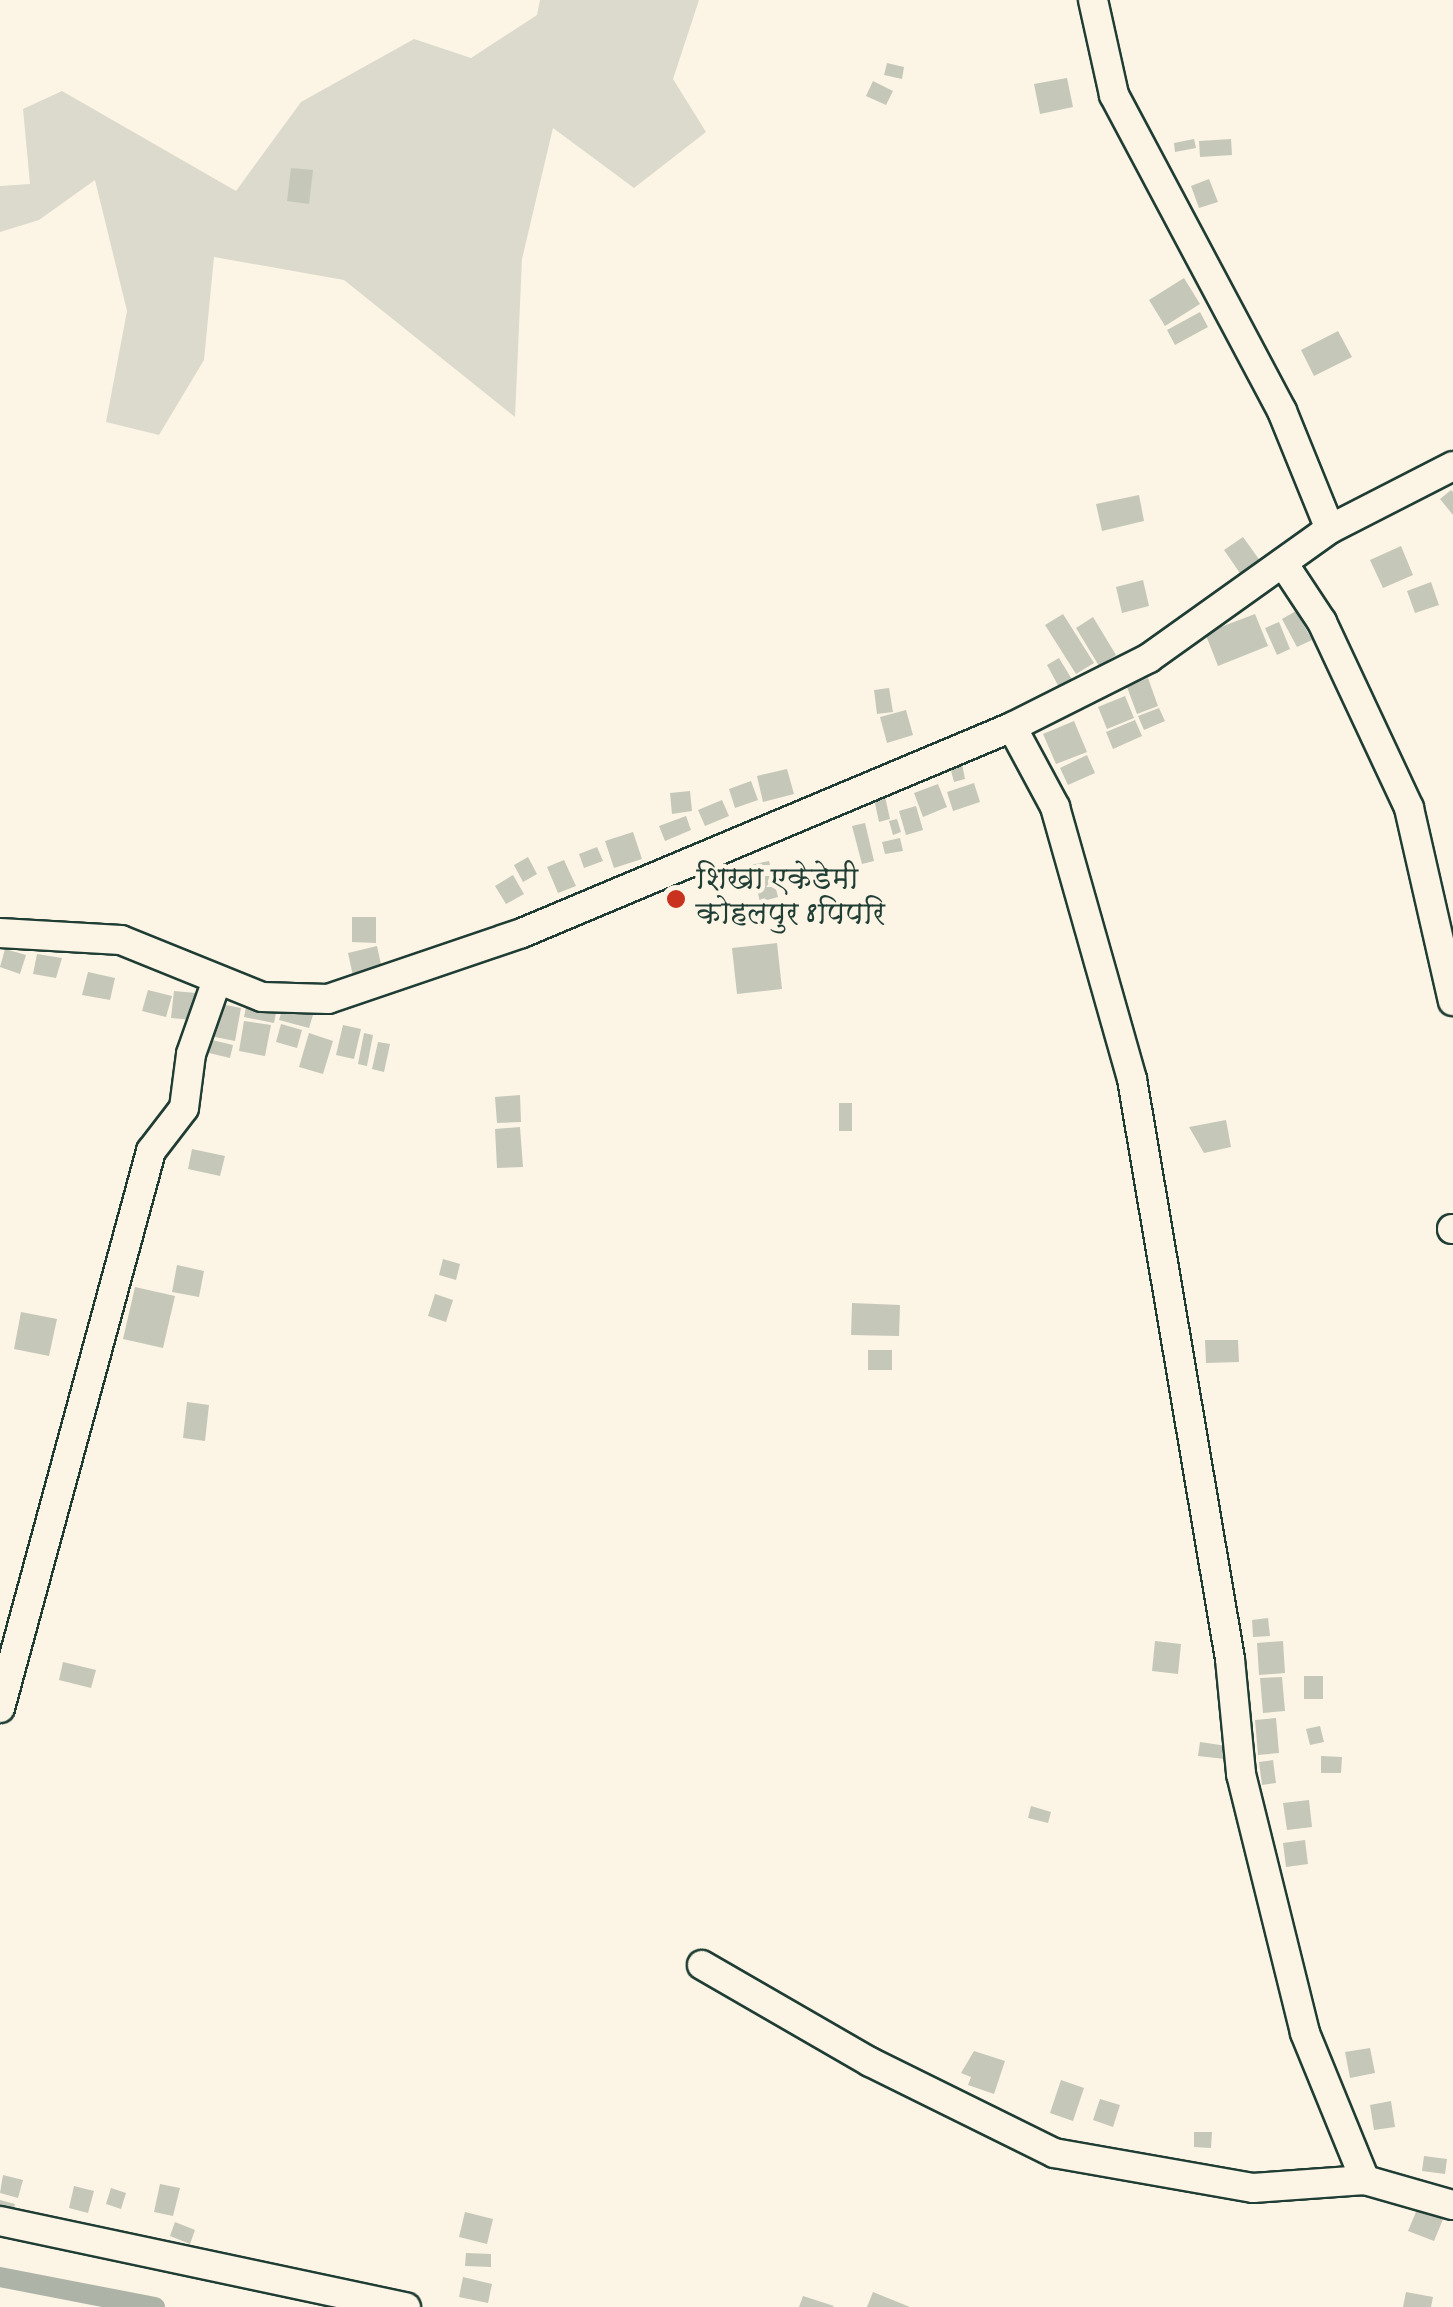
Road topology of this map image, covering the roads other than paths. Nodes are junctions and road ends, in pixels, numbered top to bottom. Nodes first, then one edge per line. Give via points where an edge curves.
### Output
1 (1093, 0) edge
2 (1453, 466) edge
3 (1330, 528) junction
4 (1283, 563) junction
5 (1012, 728) junction
6 (0, 933) edge
7 (218, 980) junction
8 (1453, 1001) edge
9 (0, 1708) edge
10 (702, 1965) dead end
11 (1365, 2180) junction
12 (1453, 2205) edge
13 (0, 2221) edge
14 (406, 2307) edge

1 - 3 street via 1114,95 1282,412
2 - 3 street
3 - 4 street
4 - 5 street via 1150,658
4 - 8 street via 1322,622 1408,808
5 - 7 street via 522,933 328,998 262,996
5 - 11 street via 1055,807 1132,1079 1222,1608 1241,1774 1304,2033
6 - 7 street via 121,940
7 - 9 street via 191,1054 184,1108 150,1151
10 - 11 street via 870,2062 1054,2153 1253,2188
11 - 12 street
13 - 14 street

